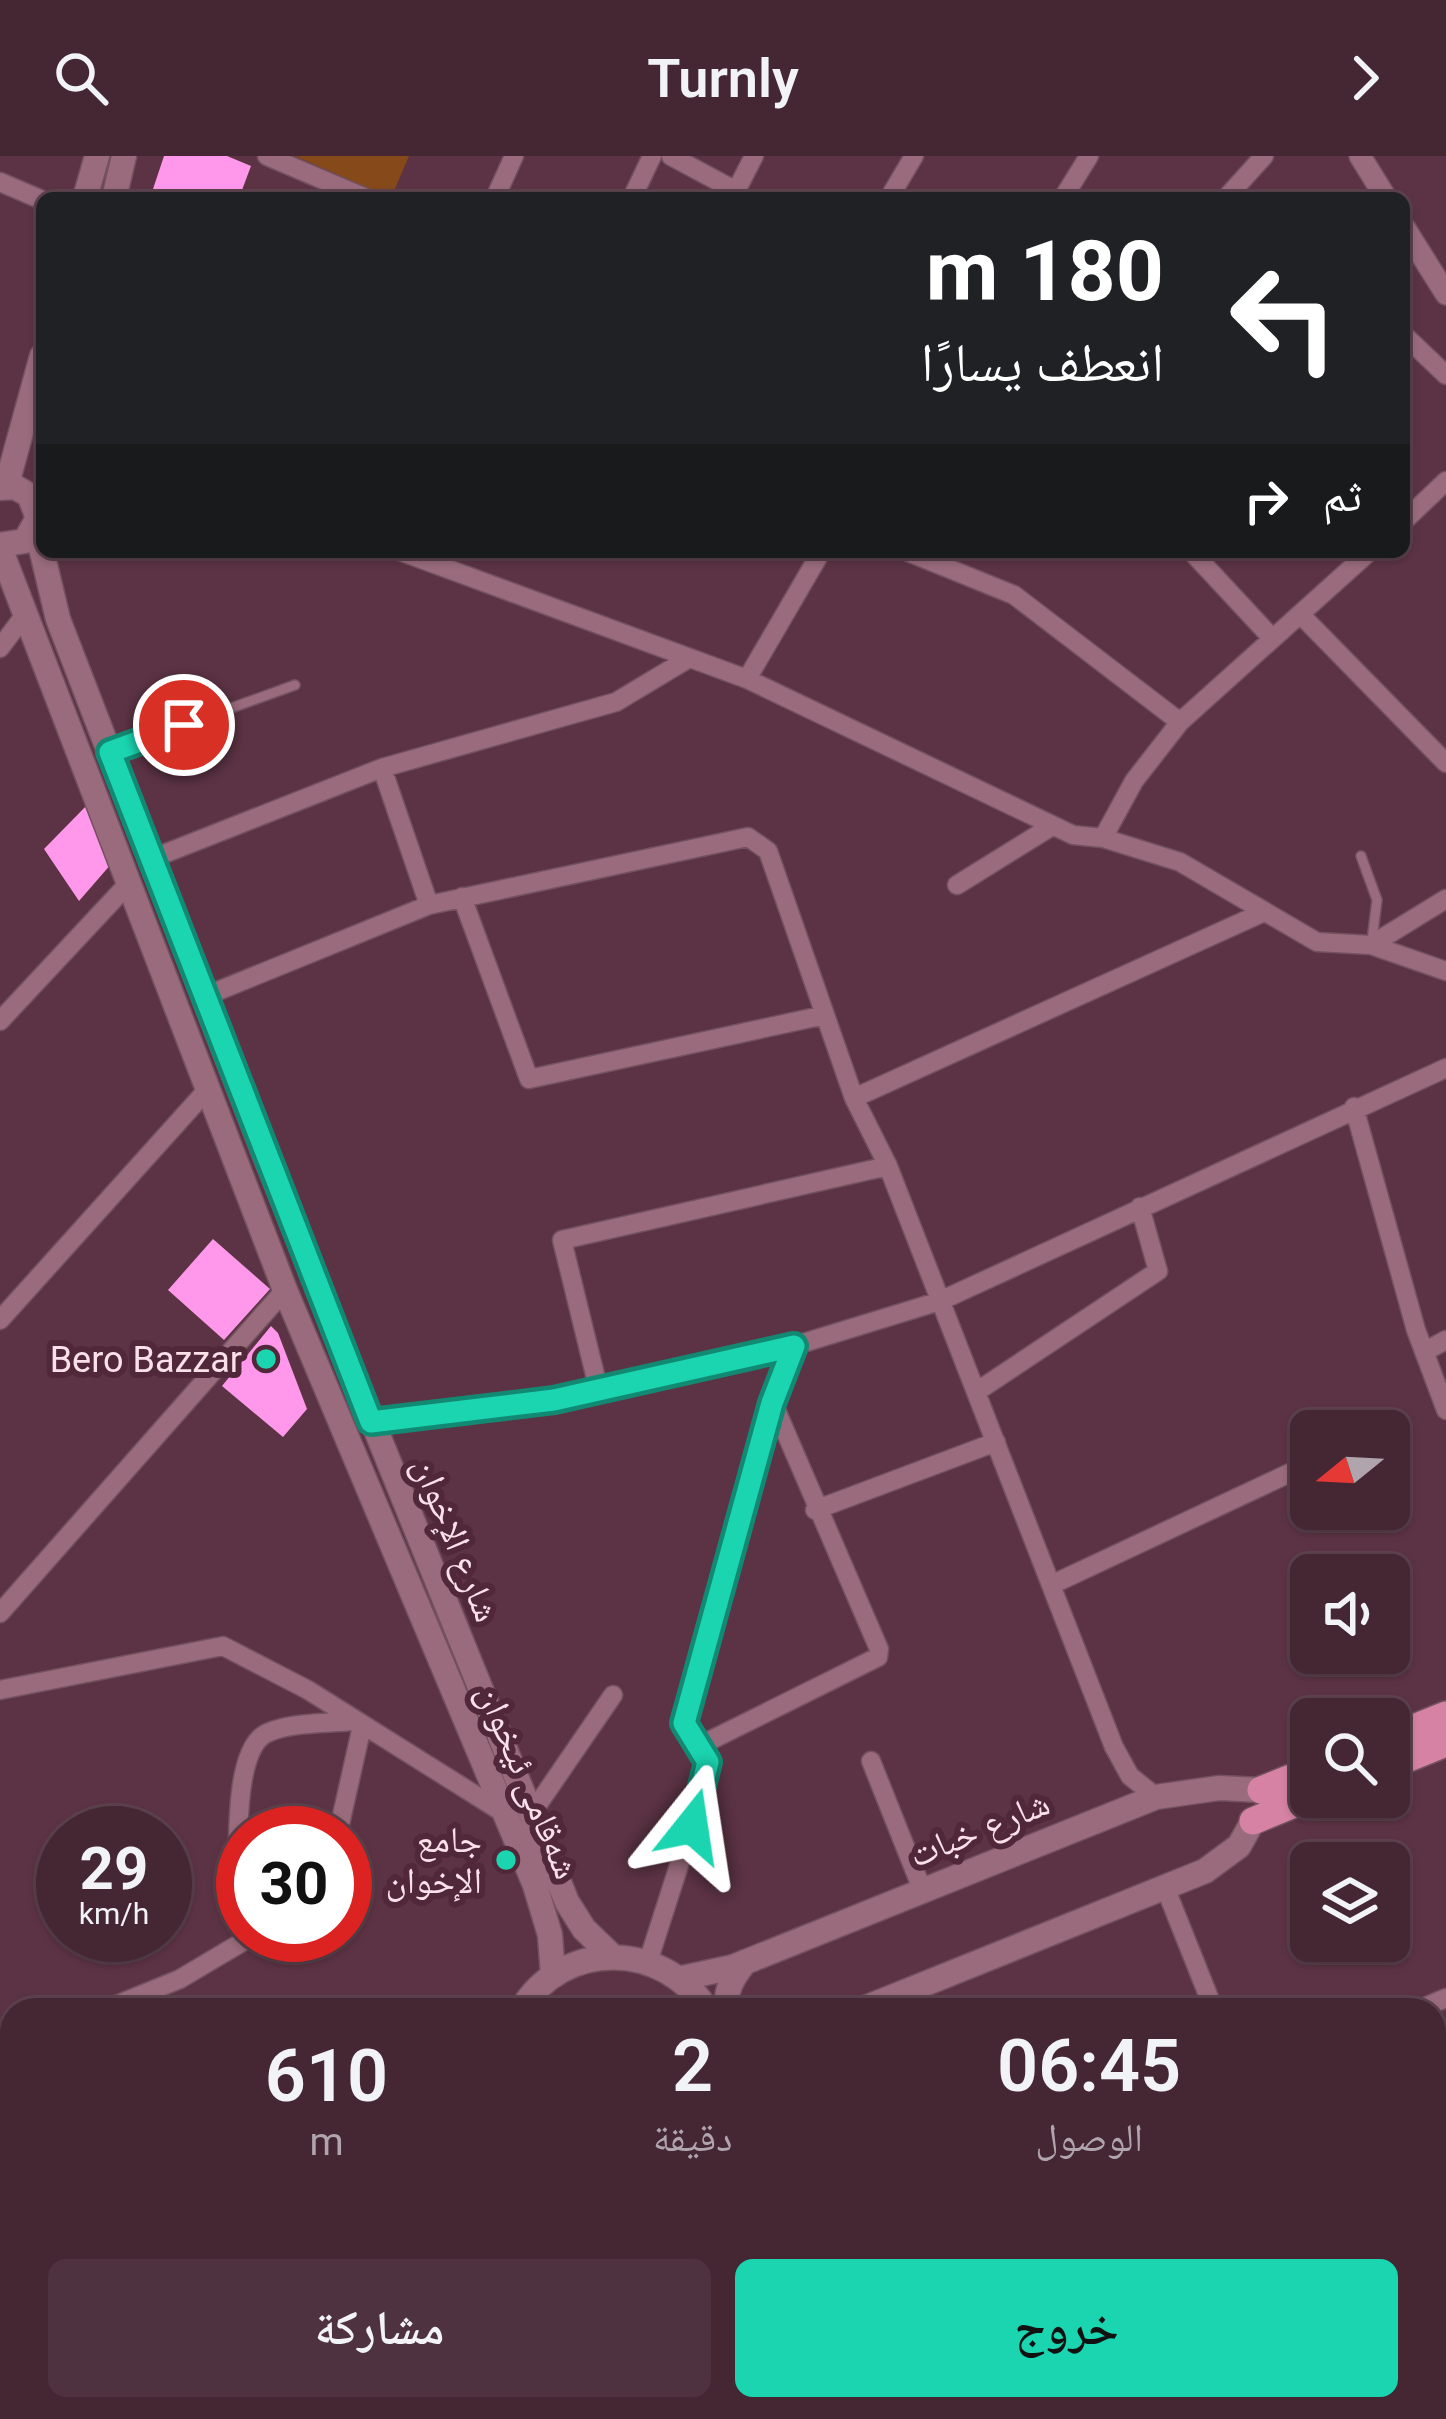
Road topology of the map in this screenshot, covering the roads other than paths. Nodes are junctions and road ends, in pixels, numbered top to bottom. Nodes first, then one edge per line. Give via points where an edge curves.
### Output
1 (97, 156) edge
2 (124, 156) edge
3 (267, 156) edge
4 (514, 156) edge
5 (652, 156) edge
6 (671, 156) edge
7 (754, 156) edge
8 (914, 156) edge
9 (1089, 156) edge
10 (1264, 156) edge
11 (1360, 156) edge
12 (319, 177) junction
13 (0, 182) edge
14 (1240, 182) junction
15 (87, 192) edge
16 (115, 192) edge
17 (314, 192) edge
18 (353, 192) edge
19 (498, 192) edge
20 (635, 192) edge
21 (893, 192) edge
22 (1067, 192) edge
23 (1231, 192) edge
24 (1251, 192) edge
25 (1382, 192) edge
26 (36, 197) edge
27 (1410, 236) edge
28 (1446, 295) edge
29 (1410, 341) edge
30 (1446, 375) edge
31 (36, 376) edge
32 (1446, 481) edge
33 (3, 487) edge
34 (36, 505) edge
35 (36, 514) edge
36 (1410, 514) edge
37 (0, 547) edge
38 (45, 558) edge
39 (418, 558) edge
40 (818, 558) edge
41 (923, 558) edge
42 (1198, 558) edge
43 (1363, 558) edge
44 (26, 612) junction
45 (1300, 614) junction
46 (1272, 638) junction
47 (0, 648) edge
48 (686, 659) junction
49 (748, 679) junction
50 (295, 685) dead end
51 (1180, 722) junction
52 (110, 752) junction
53 (1446, 763) edge
54 (382, 768) junction
55 (1052, 826) junction
56 (1102, 838) junction
57 (1361, 856) dead end
58 (151, 859) junction
59 (128, 884) junction
60 (957, 885) dead end
61 (462, 897) junction
62 (1446, 899) edge
63 (429, 905) junction
64 (1264, 911) junction
65 (1371, 945) junction
66 (1446, 971) edge
67 (203, 997) junction
68 (825, 1015) junction
69 (0, 1021) edge
70 (1446, 1068) edge
71 (207, 1090) junction
72 (854, 1097) junction
73 (1354, 1107) junction
74 (262, 1151) junction
75 (235, 1162) junction
76 (888, 1166) junction
77 (1141, 1207) junction
78 (285, 1290) junction
79 (940, 1300) junction
80 (0, 1321) edge
81 (1446, 1340) edge
82 (794, 1346) junction
83 (1424, 1352) junction
84 (599, 1391) junction
85 (976, 1392) junction
86 (772, 1403) junction
87 (1446, 1410) edge
88 (371, 1422) junction
89 (996, 1442) junction
90 (1290, 1472) edge
91 (815, 1510) junction
92 (1051, 1585) junction
93 (0, 1613) edge
94 (0, 1690) edge
95 (613, 1695) dead end
96 (1446, 1714) edge
97 (356, 1724) junction
98 (1410, 1729) edge
99 (1446, 1743) edge
100 (701, 1745) junction
101 (1410, 1758) edge
102 (871, 1761) dead end
103 (1290, 1778) edge
104 (1261, 1790) joint
105 (1156, 1797) junction
106 (242, 1806) edge
107 (342, 1806) edge
108 (1290, 1806) edge
109 (519, 1814) junction
110 (1253, 1821) joint
111 (1165, 1887) junction
112 (922, 1889) junction
113 (576, 1918) junction
114 (550, 1935) junction
115 (612, 1956) junction
116 (216, 1958) edge
117 (648, 1962) junction
118 (745, 1962) junction
119 (553, 1975) junction
120 (678, 1979) junction
121 (133, 1998) edge
122 (532, 1998) edge
123 (696, 1998) edge
124 (727, 1998) edge
125 (890, 1998) edge
126 (1209, 1998) edge

1 - 15 main road
2 - 16 main road
3 - 12 street
4 - 19 street
5 - 20 street
6 - 7 street via 736,191
8 - 21 street
9 - 22 street
10 - 14 street
11 - 25 street
12 - 17 street
12 - 18 street
13 - 26 street
14 - 23 street
14 - 24 street
27 - 28 street
29 - 30 street
31 - 33 main road
32 - 36 street
33 - 34 main road
35 - 37 main road via 17,545
37 - 44 main road, شەقامی ئیخوان
38 - 52 main road, شارع الإخوان via 49,597
39 - 48 street
40 - 49 street
41 - 51 street via 1014,595
42 - 46 street
43 - 45 street
44 - 47 street
44 - 59 main road, شەقامی ئیخوان
45 - 46 street
45 - 53 street
46 - 51 street
48 - 49 street
48 - 54 street via 616,702
49 - 55 street
50 - 52 lane
51 - 56 street
52 - 58 main road, شارع الإخوان
54 - 58 street
54 - 63 street
55 - 56 street
55 - 60 street
56 - 64 street via 1180,862
57 - 65 lane via 1377,900
58 - 67 main road, شارع الإخوان
59 - 69 street
59 - 71 main road, شەقامی ئیخوان
61 - 63 street
61 - 68 street via 758,839
61 - 68 street via 529,1078
62 - 65 street
63 - 67 street
64 - 65 street via 1317,942
64 - 72 street
65 - 66 street
67 - 74 main road, شارع الإخوان
68 - 72 street
70 - 73 street
71 - 75 main road, شەقامی ئیخوان
71 - 80 street
72 - 76 street
73 - 77 street
73 - 83 street
74 - 75 main road
74 - 88 main road, شارع الإخوان
75 - 78 main road, شەقامی ئیخوان
76 - 79 street
76 - 84 street via 562,1240
77 - 79 street
77 - 85 street via 1158,1271
78 - 93 street
78 - 109 main road, شەقامی ئیخوان
79 - 82 street
79 - 85 street
81 - 83 street
82 - 84 street
82 - 86 street
83 - 87 street
84 - 88 street
85 - 89 street
86 - 91 street
86 - 100 street via 684,1723
88 - 109 main road, شارع الإخوان
89 - 91 street
89 - 92 street
90 - 92 street
91 - 100 street via 878,1657
92 - 105 street via 1120,1762
94 - 97 street via 223,1646
95 - 109 street
96 - 98 main road
97 - 106 street via 261,1736 245,1756
97 - 107 street
97 - 109 street
99 - 101 main road
100 - 117 street via 706,1781
102 - 112 street
103 - 104 main road, شارع خبات
104 - 105 main road, شارع خبات
105 - 112 main road, شارع خبات
108 - 110 main road
109 - 113 main road, شارع الإخوان
109 - 114 main road, شەقامی ئیخوان
110 - 111 main road via 1229,1855
111 - 125 main road
111 - 126 street
112 - 118 main road, شارع خبات
113 - 114 main road via 567,1936
113 - 115 main road, شارع الإخوان
114 - 119 main road, شەقامی ئیخوان
115 - 117 main road
115 - 119 main road
116 - 121 street
117 - 120 main road
118 - 120 main road, شارع خبات
118 - 124 main road
119 - 122 main road
120 - 123 main road

